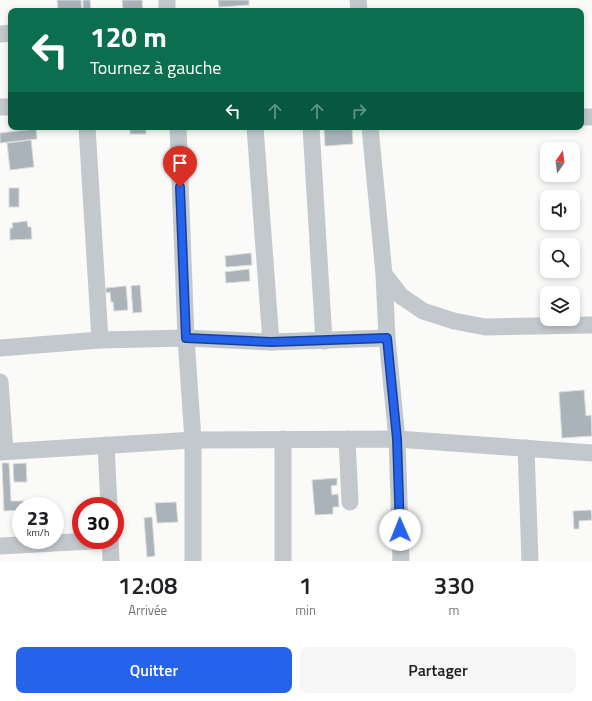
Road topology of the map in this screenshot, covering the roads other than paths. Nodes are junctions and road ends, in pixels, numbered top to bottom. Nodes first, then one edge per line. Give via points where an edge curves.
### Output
1 (87, 130) edge
2 (178, 130) edge
3 (255, 130) edge
4 (312, 130) edge
5 (370, 130) edge
6 (384, 274) junction
7 (592, 325) edge
8 (186, 338) junction
9 (387, 338) junction
10 (100, 340) junction
11 (324, 340) junction
12 (271, 342) junction
13 (0, 348) edge
14 (0, 382) edge
15 (283, 439) junction
16 (347, 439) junction
17 (397, 439) junction
18 (193, 440) junction
19 (106, 445) junction
20 (526, 448) junction
21 (2, 452) edge
22 (592, 453) edge
23 (109, 497) edge
24 (350, 502) dead end
25 (72, 542) edge
26 (0, 546) edge
27 (110, 549) edge
28 (111, 561) edge
29 (193, 561) edge
30 (283, 561) edge
31 (401, 561) edge
32 (530, 561) edge

1 - 10 street
2 - 8 street
3 - 12 street
4 - 11 street
5 - 6 street
6 - 7 street via 401,296 423,311 454,321 485,327
6 - 9 street
8 - 10 street
8 - 12 street
8 - 18 street
9 - 11 street
9 - 17 street
10 - 13 street
11 - 12 street
14 - 21 street
15 - 16 street
15 - 18 street
15 - 30 street
16 - 17 street
16 - 24 street
17 - 20 street
17 - 31 street
18 - 19 street
18 - 29 street
19 - 21 street
19 - 23 street
20 - 22 street
20 - 32 street
25 - 26 street
27 - 28 street

